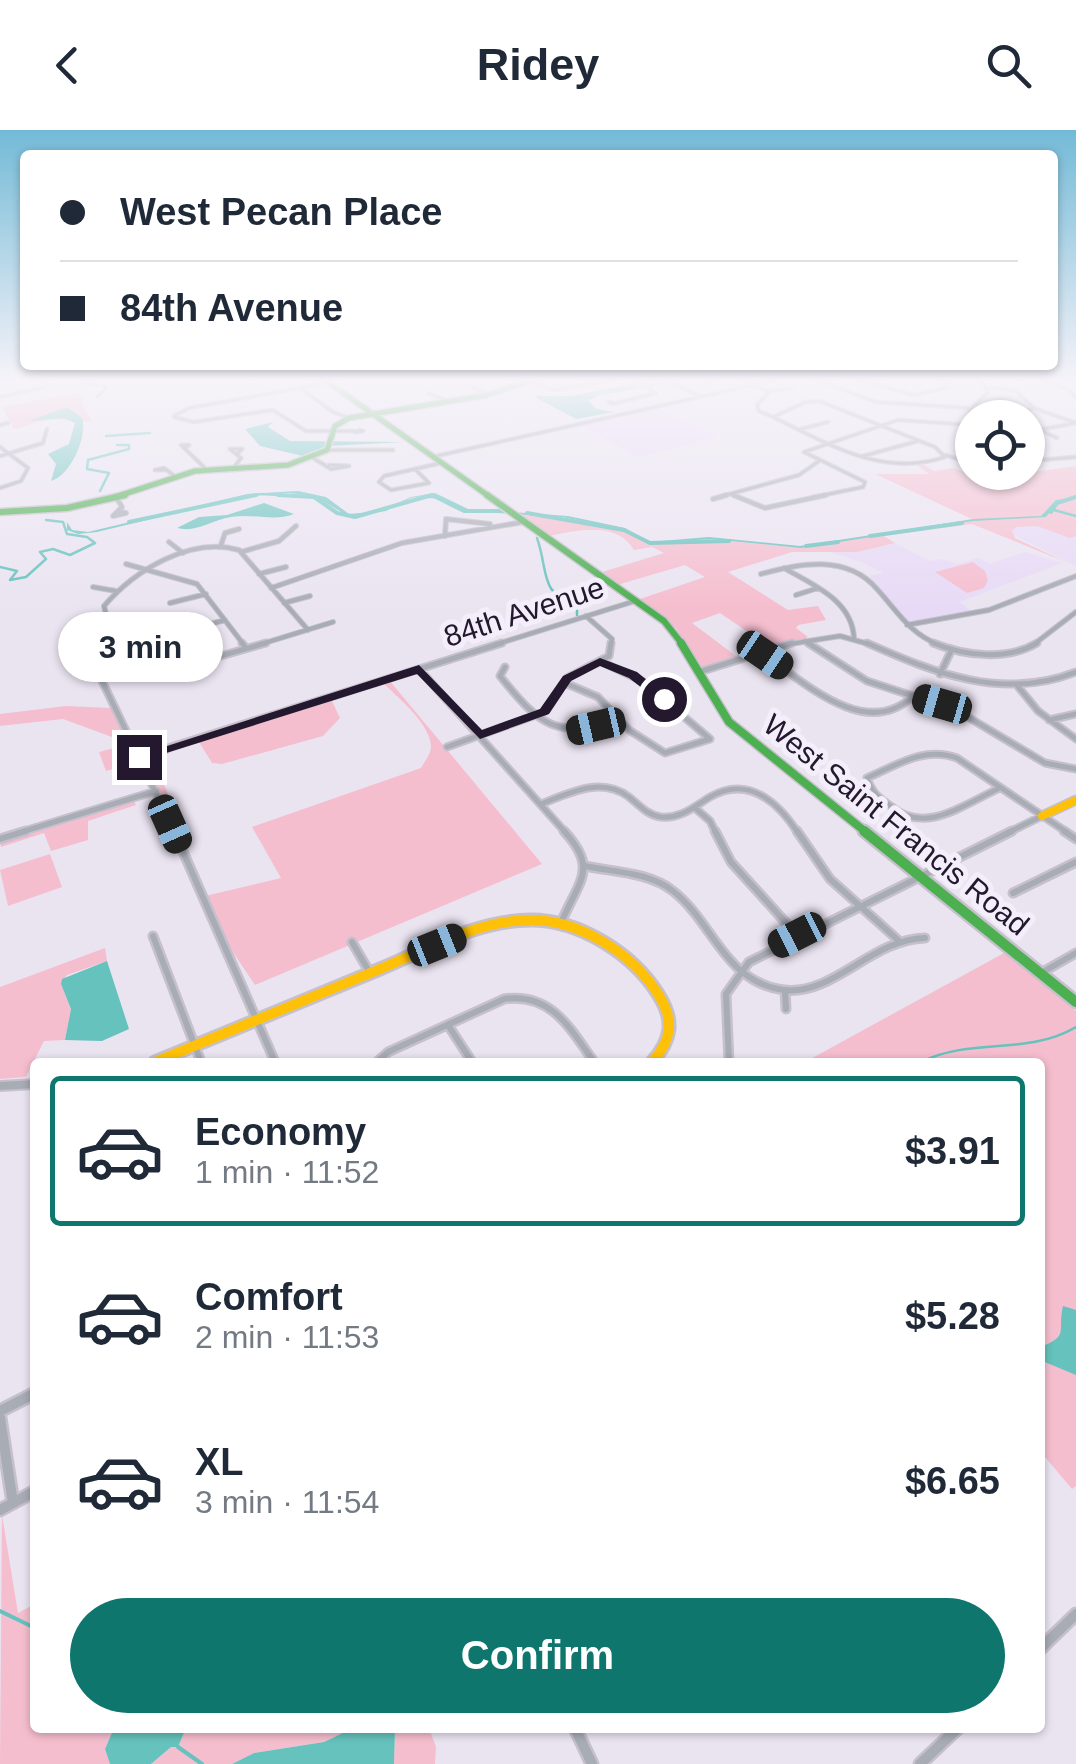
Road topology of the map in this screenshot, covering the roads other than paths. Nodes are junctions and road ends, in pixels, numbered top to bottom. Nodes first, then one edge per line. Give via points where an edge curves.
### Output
1 (7, 456) edge
2 (193, 456) edge
3 (431, 456) edge
4 (452, 456) edge
5 (813, 456) edge
6 (862, 457) edge
7 (1076, 457) edge
8 (313, 458) joint
9 (943, 458) joint
10 (436, 460) junction
11 (820, 460) junction
12 (955, 460) edge
13 (1045, 460) edge
14 (329, 465) dead end
15 (206, 468) junction
16 (414, 469) junction
17 (0, 488) edge
18 (731, 494) junction
19 (116, 497) junction
20 (713, 499) dead end
21 (118, 511) dead end
22 (0, 512) edge
23 (514, 515) junction
24 (296, 526) dead end
25 (492, 526) junction
26 (239, 529) dead end
27 (448, 536) junction
28 (169, 542) dead end
29 (221, 545) junction
30 (241, 552) junction
31 (183, 554) junction
32 (126, 564) dead end
33 (286, 567) dead end
34 (783, 568) junction
35 (150, 570) junction
36 (259, 574) junction
37 (761, 574) dead end
38 (1075, 578) edge
39 (93, 587) dead end
40 (271, 588) junction
41 (818, 588) junction
42 (118, 591) junction
43 (206, 594) junction
44 (310, 596) dead end
45 (796, 596) dead end
46 (635, 601) junction
47 (170, 603) dead end
48 (284, 603) junction
49 (1076, 612) edge
50 (586, 616) junction
51 (967, 616) junction
52 (225, 620) junction
53 (332, 622) dead end
54 (978, 625) dead end
55 (905, 626) junction
56 (196, 628) dead end
57 (308, 630) junction
58 (854, 638) junction
59 (804, 641) junction
60 (131, 648) junction
61 (246, 648) junction
62 (952, 648) junction
63 (765, 655) junction
64 (600, 661) junction
65 (505, 667) dead end
66 (419, 669) junction
67 (698, 672) junction
68 (1076, 672) edge
69 (940, 674) junction
70 (565, 683) junction
71 (1016, 683) junction
72 (913, 696) junction
73 (1076, 714) edge
74 (538, 715) junction
75 (1048, 720) junction
76 (620, 722) junction
77 (480, 736) junction
78 (1076, 739) edge
79 (447, 747) dead end
80 (139, 757) junction
81 (1076, 769) edge
82 (1000, 788) junction
83 (156, 791) junction
84 (1076, 800) edge
85 (541, 804) junction
86 (694, 807) junction
87 (1042, 816) junction
88 (1076, 838) edge
89 (0, 840) edge
90 (1076, 862) edge
91 (585, 866) junction
92 (919, 876) junction
93 (1014, 892) dead end
94 (858, 905) junction
95 (561, 923) junction
96 (797, 935) junction
97 (153, 936) dead end
98 (925, 938) dead end
99 (898, 940) junction
100 (352, 942) dead end
101 (1076, 953) edge
102 (741, 970) junction
103 (370, 972) junction
104 (1040, 973) junction
105 (785, 990) junction
106 (1076, 1002) edge
107 (786, 1009) dead end
108 (256, 1020) junction
109 (448, 1025) junction
110 (194, 1046) junction
111 (164, 1058) edge
112 (199, 1058) edge
113 (273, 1058) edge
114 (381, 1058) edge
115 (469, 1058) edge
116 (591, 1058) edge
117 (656, 1058) edge
118 (730, 1058) edge
119 (30, 1084) edge
120 (0, 1086) edge
121 (30, 1396) edge
122 (0, 1415) edge
123 (30, 1494) edge
124 (13, 1503) junction
125 (0, 1510) edge
126 (1076, 1614) edge
127 (1045, 1643) edge
128 (578, 1733) edge
129 (953, 1733) edge
130 (592, 1764) edge
131 (920, 1764) edge

1 - 17 street via 28,468 21,481
2 - 15 street
3 - 10 street, West Saint Francis Road
4 - 10 street
5 - 11 street
6 - 9 street via 896,468
7 - 13 street
8 - 14 street
8 - 15 street via 236,460
9 - 12 street
10 - 16 street
10 - 23 street, West Saint Francis Road
11 - 18 street via 803,474
11 - 18 street via 866,484 762,508
15 - 19 street via 171,473
16 - 16 street via 384,476 379,482 392,490 429,482
18 - 20 street
19 - 21 street
19 - 22 street
23 - 25 street
23 - 46 street, West Saint Francis Road
24 - 30 street via 279,541
25 - 27 street
25 - 27 street via 450,519 443,522
26 - 29 street via 225,533
27 - 40 street via 390,546
28 - 31 street
29 - 30 street
29 - 31 street
30 - 36 street
31 - 35 street
32 - 35 street
33 - 36 street
34 - 37 street
34 - 41 street
34 - 55 street via 818,563 854,571 875,586
35 - 42 street
35 - 43 street via 188,578
36 - 40 street
38 - 51 street
39 - 42 street
40 - 48 street
41 - 45 street
41 - 58 street via 840,605 856,628
42 - 60 street via 104,614
43 - 47 street
43 - 52 street
44 - 48 street
46 - 50 street, 84th Avenue
46 - 67 street, West Saint Francis Road via 680,637
48 - 57 street
49 - 62 street via 1022,651
50 - 64 street via 614,643
50 - 66 street, 84th Avenue
51 - 54 street
51 - 55 street
52 - 56 street
52 - 61 street
53 - 57 street
55 - 62 street
57 - 61 street
58 - 59 street
58 - 69 street
59 - 63 street
59 - 72 street via 867,681
60 - 61 street via 151,674
60 - 80 street via 92,660
62 - 69 street
63 - 67 street
63 - 72 street via 867,717 899,710
64 - 70 street
64 - 76 street via 642,681 710,739 665,753
65 - 74 street via 500,676
66 - 77 street
66 - 80 street, 84th Avenue
67 - 92 street, West Saint Francis Road via 730,722
68 - 71 street
69 - 71 street
70 - 74 street
70 - 76 street via 598,697
71 - 75 street
72 - 81 street via 966,715 1046,763
73 - 75 street
74 - 76 street via 568,732
74 - 77 street
75 - 78 street
77 - 79 street
77 - 85 street
80 - 83 street
82 - 82 street via 923,822 904,817 872,792 867,778 938,751
82 - 87 street
83 - 89 street
83 - 108 street
84 - 87 street
85 - 86 street via 596,786 620,791 653,815 677,816
85 - 91 street via 584,853
86 - 94 street via 729,789 766,796
86 - 96 street via 710,820 731,862
87 - 88 street
87 - 92 street
90 - 93 street
91 - 95 street
91 - 102 street via 673,892 719,955
92 - 94 street
92 - 104 street, West Saint Francis Road
94 - 96 street
94 - 99 street
95 - 103 street via 486,926
95 - 117 street via 611,944 666,1005 673,1031
96 - 102 street
97 - 110 street
98 - 99 street
99 - 105 street via 810,986
100 - 103 street
101 - 104 street
102 - 105 street
102 - 118 street via 726,994
103 - 108 street
104 - 106 street, West Saint Francis Road
105 - 107 street
108 - 110 street
108 - 113 street
109 - 114 street
109 - 115 street
109 - 116 street via 504,999 537,998 554,1008
110 - 111 street
110 - 112 street
119 - 120 street
121 - 122 street
122 - 124 street
123 - 124 street
124 - 125 street
126 - 127 street
128 - 130 street
129 - 131 street

